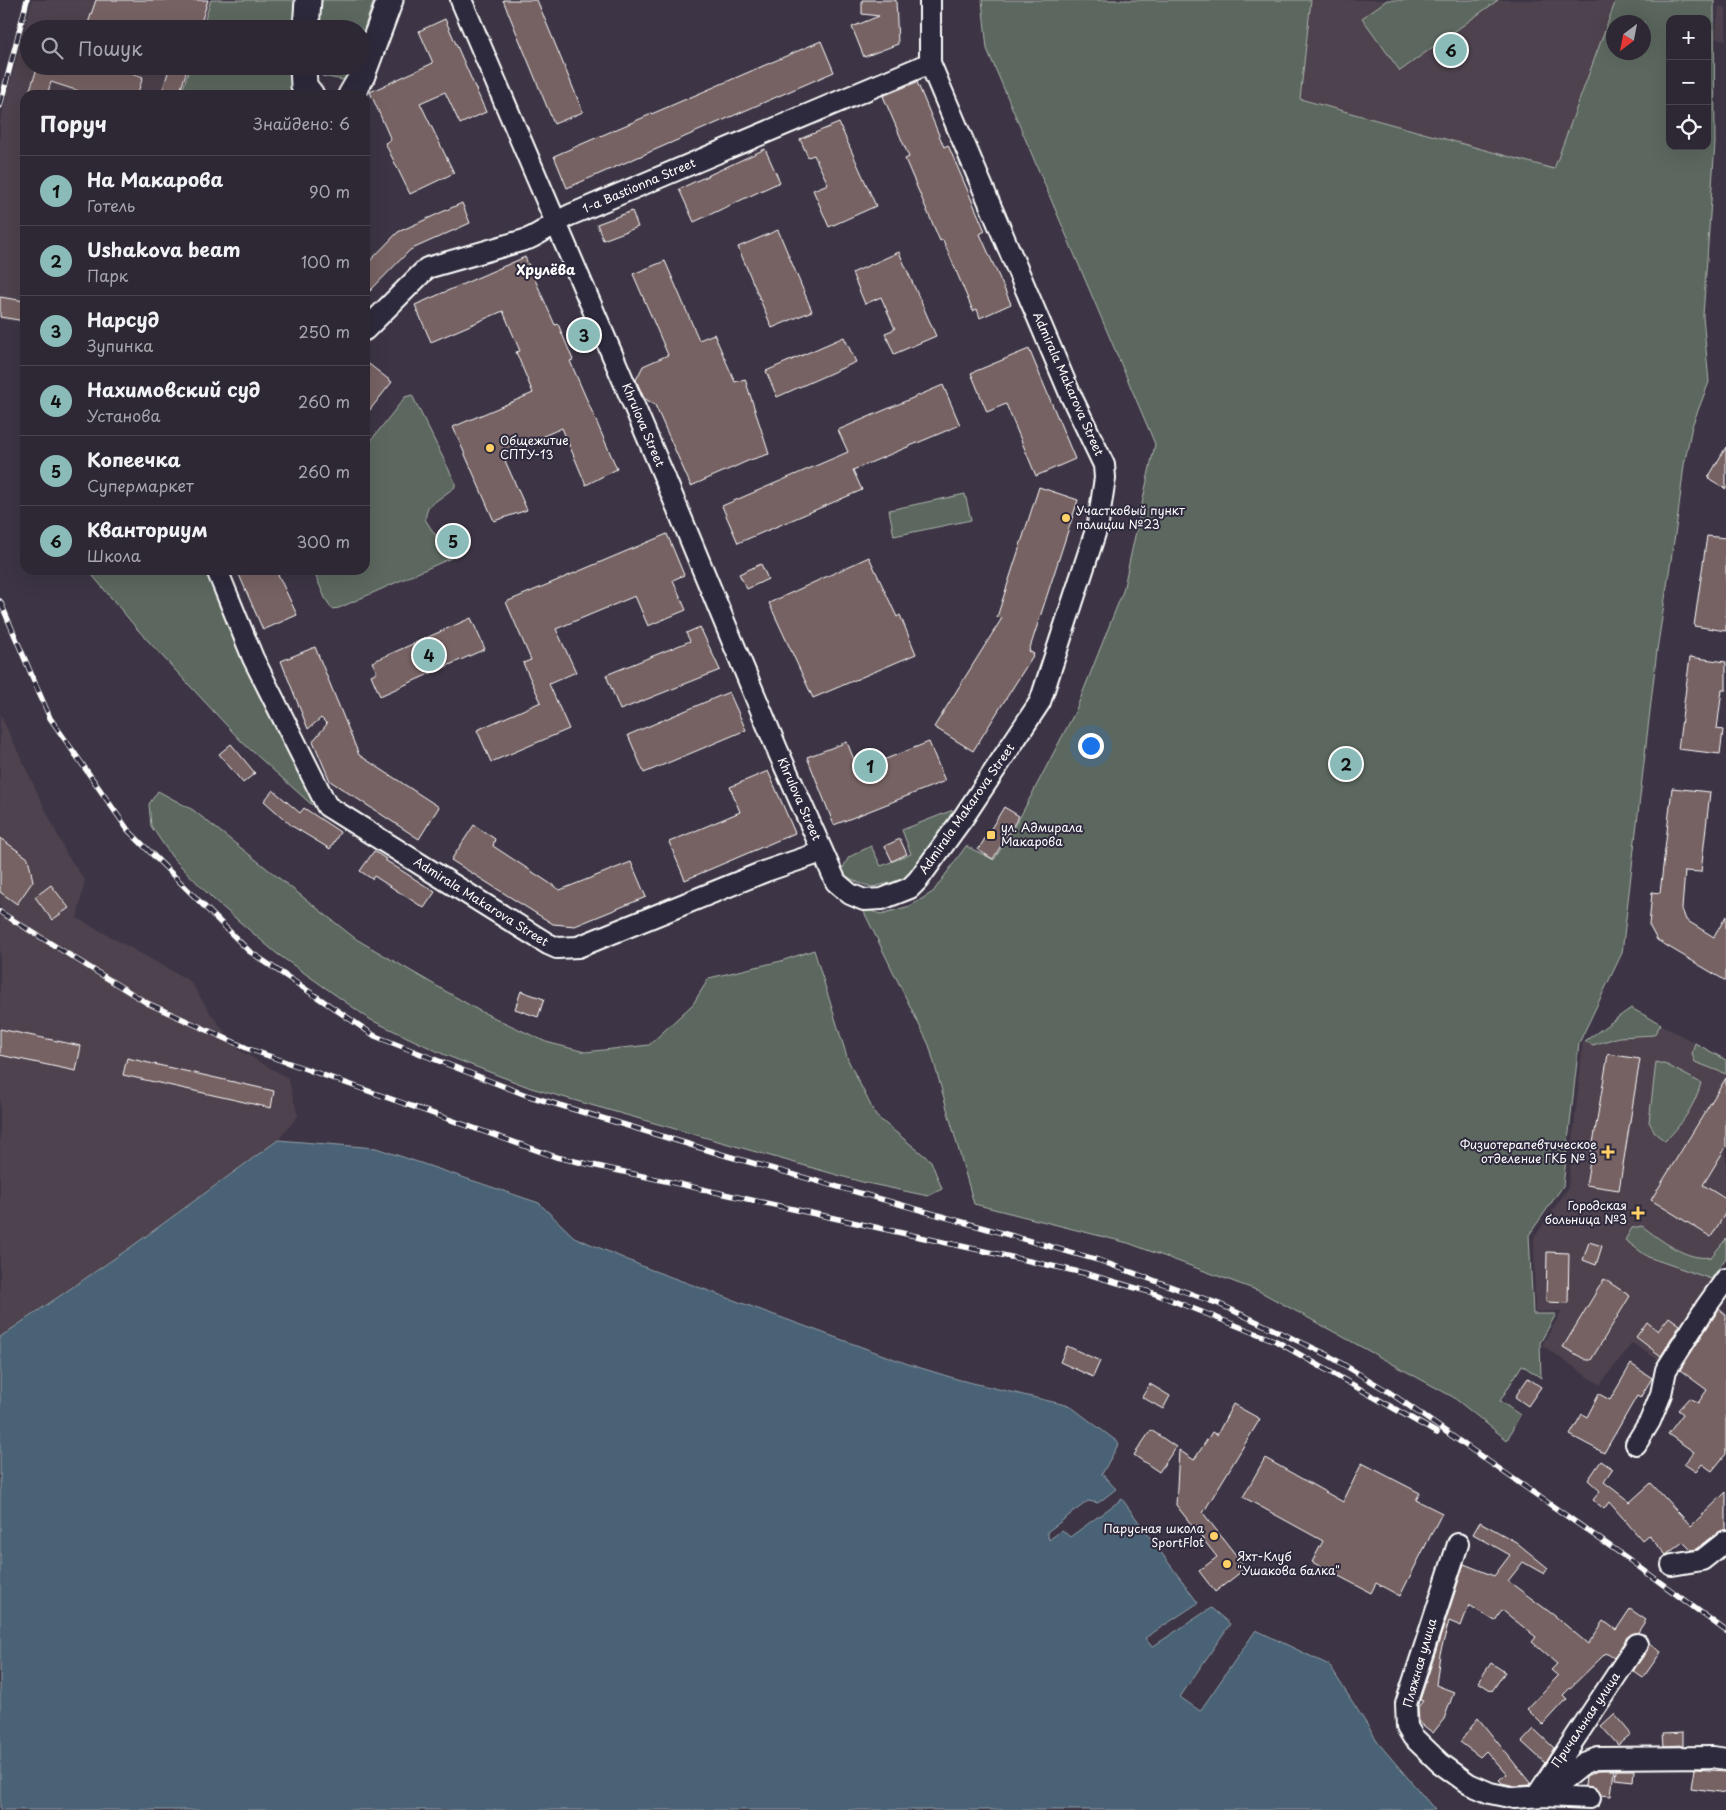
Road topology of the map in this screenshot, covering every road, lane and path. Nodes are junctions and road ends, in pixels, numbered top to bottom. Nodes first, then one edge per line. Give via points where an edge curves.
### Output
1 (308, 0) edge
2 (390, 0) edge
3 (461, 0) edge
4 (930, 0) edge
5 (307, 20) edge
6 (370, 54) edge
7 (930, 63) junction
8 (303, 75) edge
9 (362, 75) edge
10 (307, 90) edge
11 (354, 90) edge
12 (556, 221) junction
13 (370, 325) edge
14 (219, 575) edge
15 (822, 852) junction
16 (1726, 1279) edge
17 (1636, 1444) dead end
18 (1726, 1541) edge
19 (1458, 1544) dead end
20 (1672, 1565) dead end
21 (1637, 1644) dead end
22 (1726, 1759) edge
23 (1539, 1796) junction
24 (1590, 1798) dead end

1 - 5 main road
2 - 6 main road
3 - 12 street, Khrulova Street
4 - 7 street, Admirala Makarova Street
7 - 12 street, 1-a Bastionna Street
7 - 15 street, Admirala Makarova Street via 1071,396 1104,465 1106,478 1098,524 1040,702 918,880 910,888 882,899 864,900 836,882
8 - 10 main road
9 - 11 main road
12 - 13 street, 1-a Bastionna Street via 544,232 528,239 427,268
12 - 15 street, Khrulova Street
14 - 15 street, Admirala Makarova Street via 254,658 327,806 548,944 557,948 578,947 766,871
16 - 17 street via 1666,1370 1661,1394
18 - 20 street via 1702,1560
19 - 23 street, Пляжная улица via 1406,1704 1407,1726 1413,1737 1440,1763 1469,1784 1514,1798
21 - 23 street, Причальная улица
22 - 23 street, Причальная улица via 1598,1758 1584,1763
23 - 24 street, Пляжная улица

